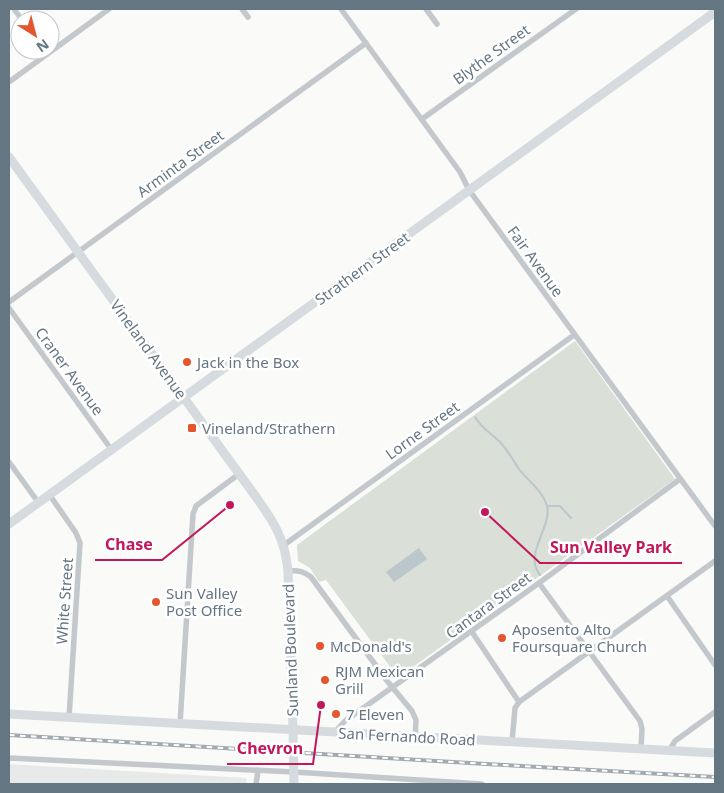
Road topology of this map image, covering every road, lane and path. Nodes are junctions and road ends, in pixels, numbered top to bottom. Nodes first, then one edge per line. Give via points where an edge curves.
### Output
1 (109, 9) edge
2 (242, 9) edge
3 (426, 9) edge
4 (576, 9) edge
5 (343, 10) edge
6 (715, 12) edge
7 (248, 17) dead end
8 (437, 24) dead end
9 (60, 42) edge
10 (366, 43) junction
11 (36, 60) edge
12 (9, 82) edge
13 (422, 119) junction
14 (9, 157) edge
15 (469, 190) junction
16 (78, 252) junction
17 (9, 302) edge
18 (9, 308) edge
19 (574, 335) junction
20 (184, 397) junction
21 (111, 449) junction
22 (9, 462) edge
23 (239, 474) junction
24 (680, 479) junction
25 (49, 494) junction
26 (38, 502) junction
27 (9, 524) edge
28 (715, 526) edge
29 (284, 545) junction
30 (715, 561) edge
31 (288, 571) junction
32 (539, 583) junction
33 (667, 596) junction
34 (472, 632) junction
35 (589, 651) junction
36 (715, 665) edge
37 (392, 686) junction
38 (519, 702) junction
39 (715, 712) edge
40 (9, 714) edge
41 (69, 718) junction
42 (180, 724) junction
43 (293, 730) junction
44 (334, 733) junction
45 (415, 737) junction
46 (512, 742) junction
47 (641, 749) junction
48 (669, 751) junction
49 (715, 754) edge
50 (9, 758) edge
51 (258, 771) junction
52 (294, 772) junction
53 (256, 784) edge
54 (294, 784) edge
55 (476, 784) edge
56 (482, 784) edge

1 - 9 street
2 - 7 street
3 - 8 street
4 - 13 street, Blythe Street
5 - 10 street, Fair Avenue
6 - 15 main road, Strathern Street
10 - 13 street, Fair Avenue
10 - 16 street, Arminta Street
11 - 12 street
13 - 15 street, Fair Avenue
14 - 16 main road, Vineland Avenue
15 - 19 street, Fair Avenue
15 - 20 main road, Strathern Street
16 - 17 street, Arminta Street
16 - 20 main road, Vineland Avenue
18 - 21 street, Craner Avenue
19 - 24 street, Fair Avenue
19 - 29 street, Lorne Street
20 - 21 main road, Strathern Street
20 - 23 main road, Vineland Avenue
21 - 25 main road, Strathern Street
22 - 26 street
23 - 29 main road, Vineland Avenue via 273,521
23 - 42 street via 196,506 193,514
24 - 28 street, Fair Avenue
24 - 32 street, Cantara Street
25 - 26 main road, Strathern Street
25 - 41 street, White Street via 76,532 80,543
26 - 27 main road, Strathern Street
29 - 31 main road, Sunland Boulevard
30 - 33 street
31 - 37 street via 297,570 311,577
31 - 43 main road, Sunland Boulevard
32 - 34 street, Cantara Street
32 - 35 street
33 - 35 street
33 - 36 street
34 - 37 street, Cantara Street
34 - 38 street
35 - 38 street
35 - 47 street via 640,721
37 - 44 street, Cantara Street via 344,721
37 - 45 street via 414,715
38 - 46 street via 515,708
39 - 48 street via 675,741
40 - 41 main road, San Fernando Road
41 - 42 main road, San Fernando Road
42 - 43 main road, San Fernando Road
43 - 44 main road, San Fernando Road
43 - 52 main road, Sunland Boulevard
44 - 45 main road, San Fernando Road
45 - 46 main road, San Fernando Road
46 - 47 main road, San Fernando Road
47 - 48 main road, San Fernando Road
48 - 49 main road, San Fernando Road
50 - 51 street
51 - 52 street
51 - 53 street
52 - 54 main road, Sunland Boulevard
52 - 55 street
55 - 56 street

